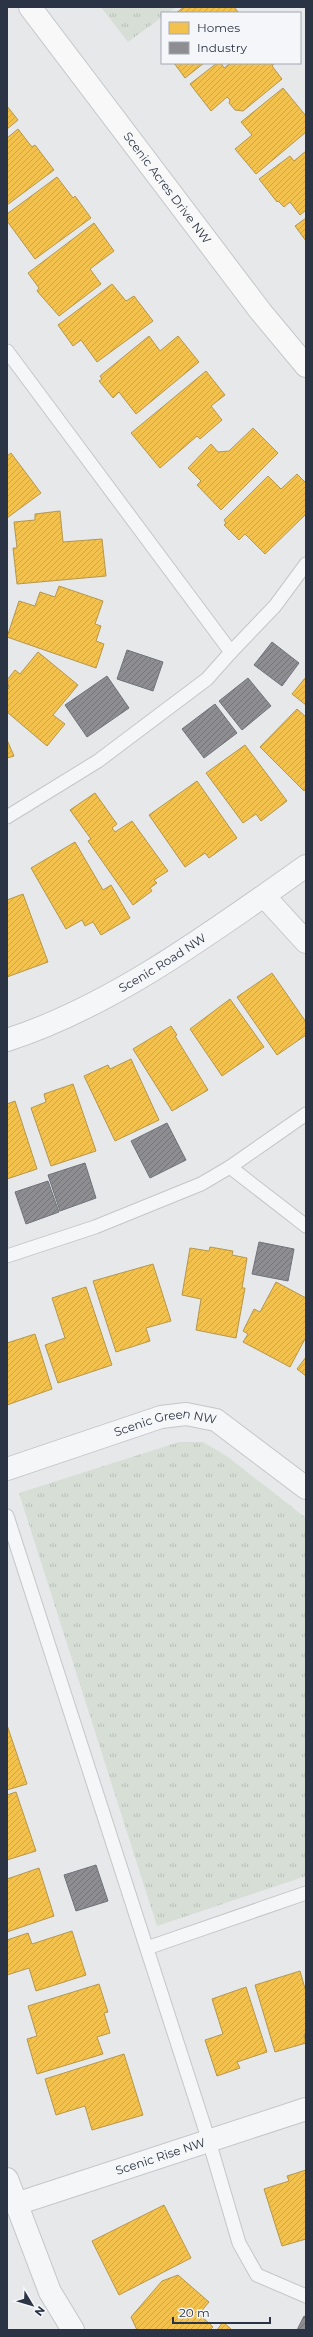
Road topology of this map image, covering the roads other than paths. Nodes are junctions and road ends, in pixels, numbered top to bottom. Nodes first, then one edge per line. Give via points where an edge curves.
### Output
1 (30, 7) edge
2 (7, 351) edge
3 (306, 366) edge
4 (306, 564) edge
5 (231, 652) junction
6 (7, 817) edge
7 (306, 866) edge
8 (264, 896) junction
9 (306, 942) edge
10 (7, 1040) edge
11 (306, 1114) edge
12 (230, 1167) junction
13 (306, 1226) edge
14 (7, 1256) edge
15 (7, 1469) edge
16 (306, 1488) edge
17 (7, 1516) edge
18 (306, 1893) edge
19 (147, 1948) junction
20 (306, 2109) edge
21 (209, 2141) junction
22 (7, 2179) edge
23 (16, 2204) junction
24 (306, 2296) edge
25 (73, 2330) edge

1 - 3 street, Scenic Acres Drive NW via 261,312
2 - 5 lane
4 - 5 lane via 274,606
5 - 6 lane via 207,679 98,761
7 - 8 street, Scenic Road NW
8 - 9 street
8 - 10 street, Scenic Road NW via 131,984 77,1012
11 - 12 lane
12 - 13 lane
12 - 14 lane via 201,1184 95,1227
15 - 16 street, Scenic Green NW via 161,1416 186,1414 216,1420
17 - 19 lane
18 - 19 lane
19 - 21 lane
20 - 21 street, Scenic Rise NW
21 - 23 street, Scenic Rise NW
21 - 24 lane via 239,2244 257,2275
22 - 23 street
23 - 25 street via 50,2292

